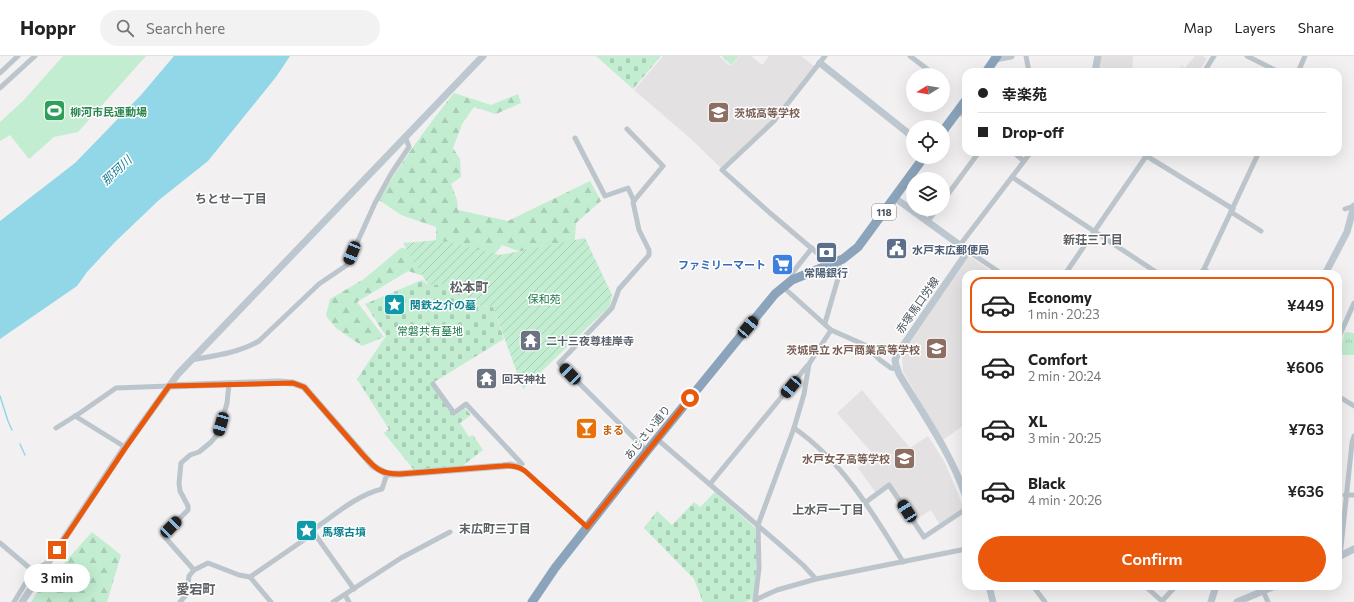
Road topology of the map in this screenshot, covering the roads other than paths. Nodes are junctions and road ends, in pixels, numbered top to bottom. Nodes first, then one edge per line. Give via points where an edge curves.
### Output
1 (18, 56) edge
2 (35, 56) edge
3 (483, 56) edge
4 (825, 56) edge
5 (910, 56) edge
6 (1011, 56) edge
7 (1026, 56) edge
8 (1098, 56) edge
9 (1214, 56) edge
10 (1247, 56) edge
11 (1305, 56) edge
12 (996, 57) edge
13 (820, 63) junction
14 (926, 68) edge
15 (989, 68) edge
16 (1028, 68) edge
17 (1096, 68) edge
18 (1206, 68) edge
19 (1271, 68) edge
20 (1300, 68) edge
21 (0, 73) edge
22 (0, 88) edge
23 (962, 106) edge
24 (958, 111) junction
25 (962, 114) edge
26 (950, 122) edge
27 (627, 129) dead end
28 (906, 131) edge
29 (405, 136) junction
30 (575, 138) dead end
31 (976, 156) edge
32 (1018, 156) edge
33 (1028, 156) edge
34 (1147, 156) edge
35 (1151, 156) edge
36 (1258, 156) edge
37 (1024, 161) junction
38 (919, 164) edge
39 (1012, 177) junction
40 (950, 191) edge
41 (895, 198) junction
42 (634, 201) junction
43 (1345, 209) dead end
44 (1232, 210) junction
45 (1354, 210) edge
46 (932, 216) edge
47 (928, 221) junction
48 (1261, 231) dead end
49 (1094, 232) junction
50 (960, 245) junction
51 (812, 248) junction
52 (968, 251) junction
53 (834, 262) junction
54 (1204, 269) edge
55 (996, 270) edge
56 (1068, 270) edge
57 (1153, 270) edge
58 (1327, 270) edge
59 (792, 280) junction
60 (783, 287) junction
61 (1354, 303) edge
62 (825, 323) junction
63 (831, 330) junction
64 (1342, 330) edge
65 (191, 360) junction
66 (809, 364) junction
67 (897, 369) junction
68 (229, 384) junction
69 (433, 384) dead end
70 (169, 386) junction
71 (1342, 398) edge
72 (1354, 406) edge
73 (75, 416) junction
74 (56, 428) dead end
75 (794, 428) junction
76 (1354, 436) edge
77 (657, 439) junction
78 (126, 447) junction
79 (647, 451) junction
80 (520, 465) junction
81 (387, 474) junction
82 (710, 484) junction
83 (962, 486) edge
84 (1345, 495) junction
85 (1354, 496) edge
86 (866, 502) junction
87 (962, 512) edge
88 (758, 525) junction
89 (1342, 526) edge
90 (587, 527) junction
91 (450, 532) dead end
92 (314, 533) junction
93 (0, 543) edge
94 (962, 549) edge
95 (1354, 549) edge
96 (1342, 555) edge
97 (904, 562) junction
98 (48, 563) junction
99 (194, 570) junction
100 (33, 571) junction
101 (250, 577) junction
102 (816, 579) junction
103 (354, 589) junction
104 (990, 590) edge
105 (1036, 590) edge
106 (1149, 590) edge
107 (1172, 590) edge
108 (1215, 590) edge
109 (1263, 591) joint
110 (345, 595) junction
111 (755, 601) edge
112 (14, 602) edge
113 (22, 602) edge
114 (180, 602) edge
115 (271, 602) edge
116 (333, 602) edge
117 (349, 602) edge
118 (532, 602) edge
119 (993, 602) edge
120 (1045, 602) edge
121 (1162, 602) edge
122 (1211, 602) edge
123 (1237, 602) edge
124 (1268, 602) edge

1 - 21 street
2 - 22 street
3 - 29 street
4 - 13 street
5 - 14 street
6 - 12 street
7 - 16 street
8 - 17 street
9 - 18 street
10 - 19 street
11 - 20 street
12 - 15 highway
13 - 28 street
13 - 51 street via 774,121 722,170
23 - 24 highway
24 - 25 street
24 - 26 highway
27 - 42 street via 663,166
29 - 65 street
29 - 65 street via 409,147 375,203 347,265 320,284 259,342 240,350
30 - 42 street via 605,196 628,188
31 - 40 street
32 - 37 street
33 - 37 street
34 - 49 street
35 - 44 street
36 - 44 street
37 - 39 street
38 - 41 highway, あじさい通り / 118
39 - 49 street
39 - 50 street
41 - 47 street
41 - 53 highway, あじさい通り / 118 via 863,242
42 - 79 street via 639,230 649,255 618,289 612,308 559,363
43 - 45 street
44 - 48 street
44 - 54 street
45 - 58 street via 1347,232
46 - 47 street
47 - 50 street
49 - 56 street
49 - 57 street
50 - 52 street
51 - 53 street
51 - 59 street via 793,272
52 - 55 street
52 - 67 street, 赤塚馬口労線 via 898,353 895,360
53 - 59 highway, あじさい通り / 118
53 - 62 street via 840,270
59 - 60 highway, あじさい通り / 118
60 - 62 street
60 - 77 highway, あじさい通り / 118
61 - 64 street
62 - 63 street
63 - 66 street
63 - 67 street via 865,345 880,360
65 - 70 street
66 - 75 street
66 - 82 street
67 - 83 street via 942,446
68 - 70 street
68 - 81 street via 293,383 304,387 373,466
68 - 99 street via 227,403 218,433 210,444 181,463 180,491 188,510 163,535
69 - 80 street via 454,413 466,404
70 - 73 street via 116,388
70 - 78 street
71 - 72 street
73 - 74 street
73 - 78 street
75 - 86 street via 826,453
75 - 88 street
76 - 84 street
77 - 79 highway, あじさい通り / 118
77 - 82 street
78 - 98 street
79 - 90 highway, あじさい通り / 118
80 - 81 street
80 - 90 street
81 - 92 street via 382,489 354,501 314,529
82 - 88 street
84 - 85 street
84 - 89 street
86 - 87 street via 889,485 924,537
86 - 97 street
88 - 102 street
88 - 111 street via 759,568
90 - 118 highway, あじさい通り / 118
91 - 103 street via 401,558
92 - 101 street
92 - 103 street
93 - 100 street
94 - 97 street
95 - 96 street
97 - 102 street
98 - 100 street
98 - 113 street
99 - 101 street via 208,563
99 - 114 street via 189,576 187,594
100 - 112 street
101 - 115 street
102 - 111 street via 777,590
103 - 110 street
104 - 119 street
105 - 120 street
106 - 121 street
107 - 121 street
108 - 122 street
109 - 123 street
109 - 124 street
110 - 116 street
110 - 117 street

